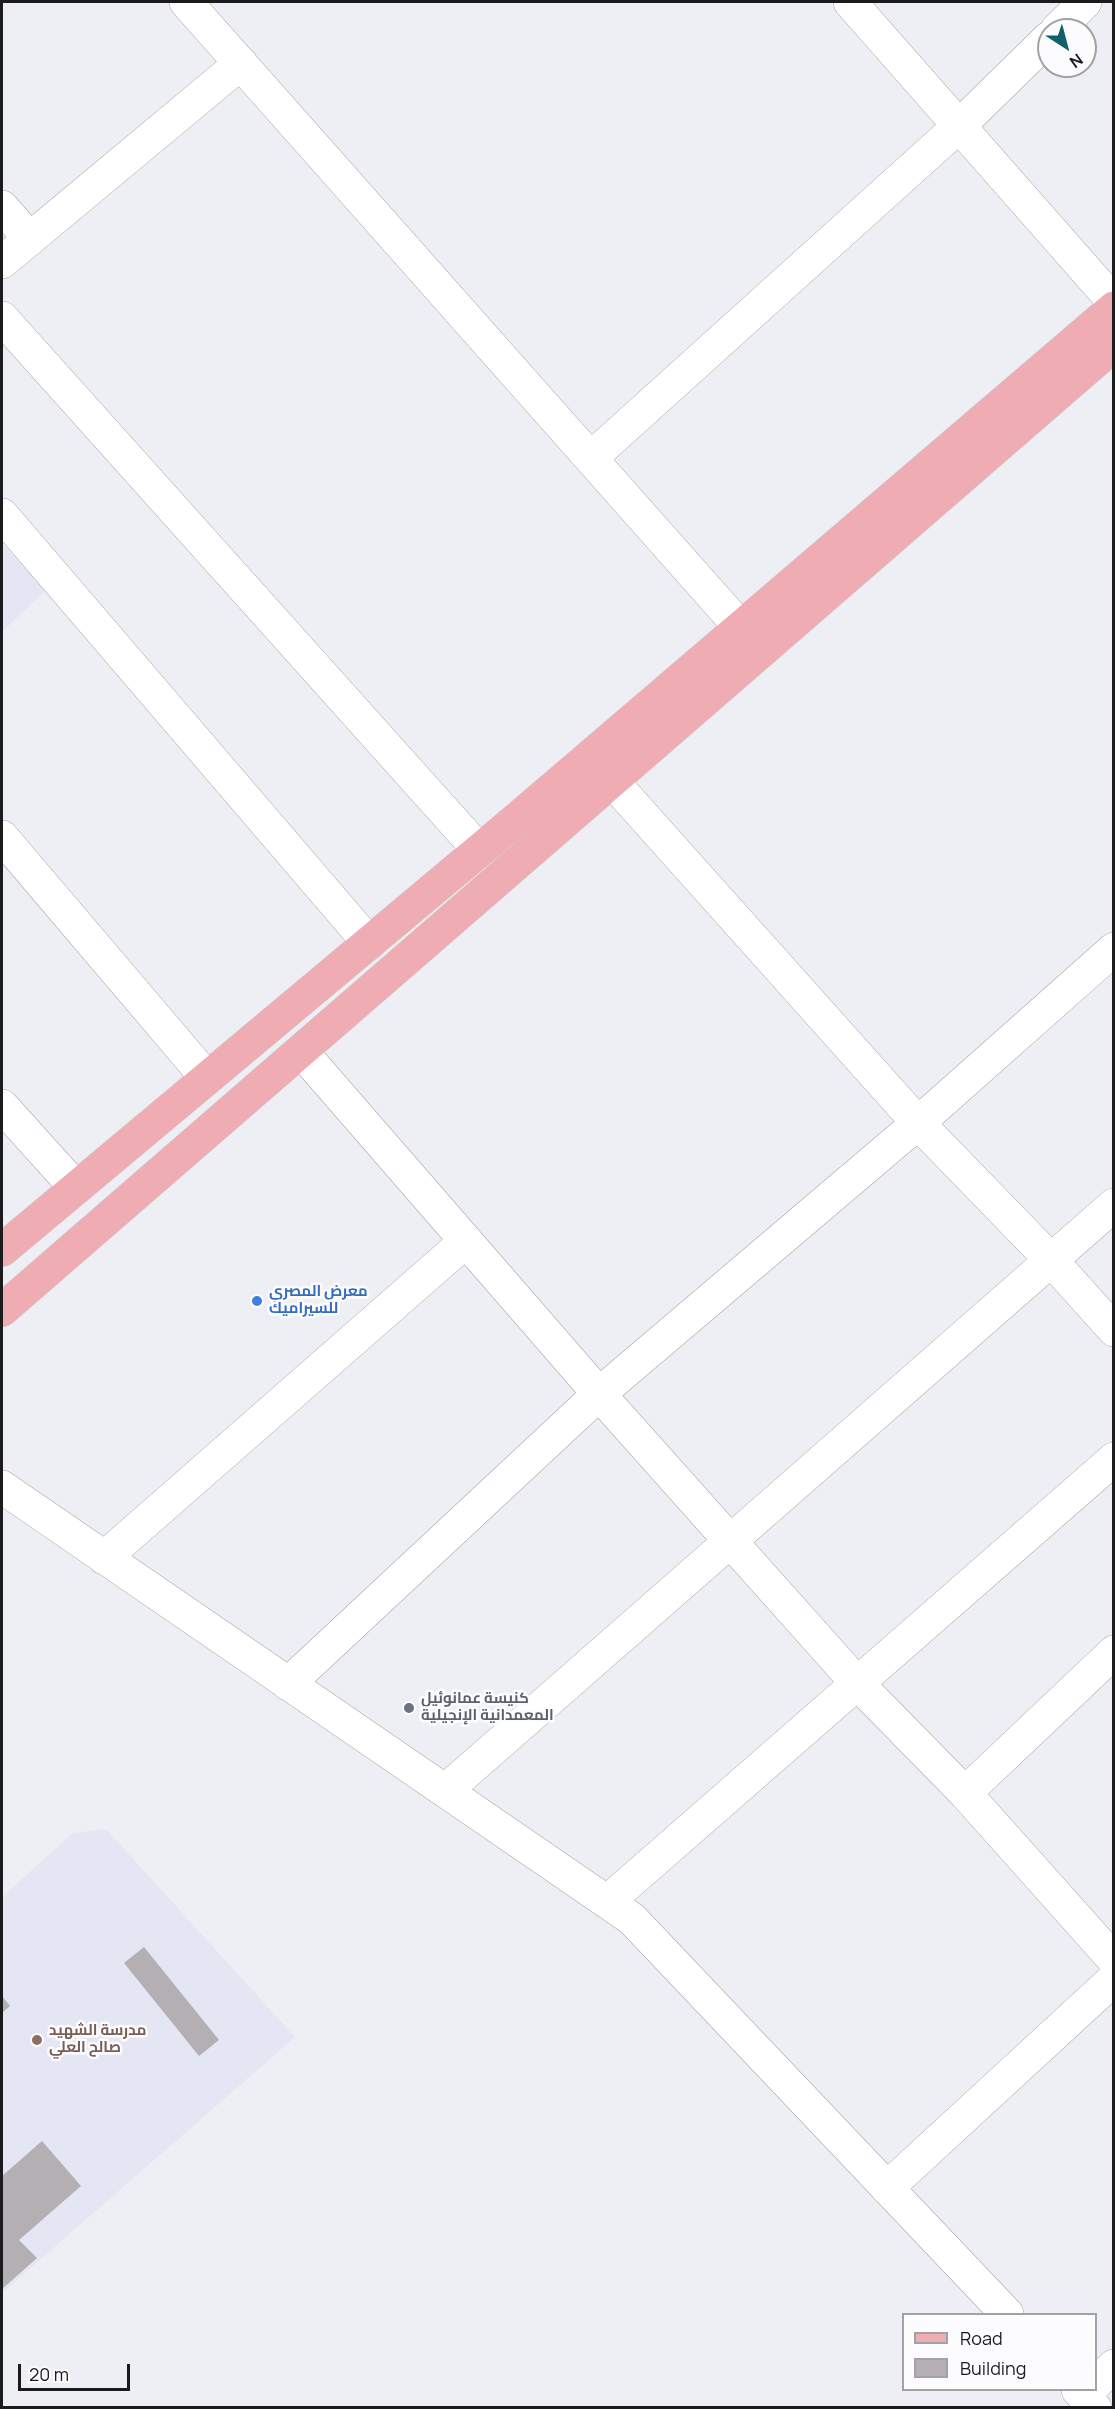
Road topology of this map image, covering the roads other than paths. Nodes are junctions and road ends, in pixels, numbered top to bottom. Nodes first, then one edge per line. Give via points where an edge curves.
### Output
1 (186, 2) edge
2 (850, 2) edge
3 (1085, 2) edge
4 (1069, 18) edge
5 (1037, 50) edge
6 (241, 63) junction
7 (959, 126) junction
8 (2, 207) edge
9 (30, 239) junction
10 (2, 262) edge
11 (1113, 302) edge
12 (1113, 308) edge
13 (2, 318) edge
14 (1113, 345) edge
15 (592, 457) junction
16 (2, 515) edge
17 (741, 628) junction
18 (612, 781) junction
19 (2, 837) edge
20 (479, 850) junction
21 (369, 942) junction
22 (1113, 949) edge
23 (301, 1051) junction
24 (207, 1078) junction
25 (2, 1106) edge
26 (918, 1123) junction
27 (76, 1188) junction
28 (1113, 1205) edge
29 (466, 1241) junction
30 (2, 1250) edge
31 (1051, 1260) junction
32 (2, 1310) edge
33 (1113, 1330) edge
34 (599, 1394) junction
35 (1113, 1459) edge
36 (2, 1487) edge
37 (730, 1540) junction
38 (104, 1557) junction
39 (1112, 1656) edge
40 (857, 1683) junction
41 (288, 1684) junction
42 (445, 1791) junction
43 (964, 1793) junction
44 (607, 1902) junction
45 (1113, 1960) edge
46 (1113, 1979) edge
47 (887, 2188) junction
48 (1006, 2313) edge
49 (1113, 2366) edge
50 (1097, 2383) edge

1 - 6 street
2 - 7 street
3 - 4 street
5 - 7 street
6 - 9 street
6 - 15 street
7 - 11 street
7 - 15 street
8 - 9 street
9 - 10 street
12 - 17 main road
13 - 20 street
14 - 18 main road
15 - 17 street
16 - 21 street
17 - 20 main road
18 - 23 main road
18 - 26 street
19 - 24 street
20 - 21 main road
21 - 24 main road
22 - 26 street
23 - 29 street
23 - 32 main road
24 - 27 main road
25 - 27 street
26 - 31 street
26 - 34 street
27 - 30 main road
28 - 31 street
29 - 34 street
29 - 38 street
31 - 33 street
31 - 37 street
34 - 37 street
34 - 41 street
35 - 40 street
36 - 38 street
37 - 40 street
37 - 42 street
38 - 41 street
39 - 43 street
40 - 43 street
40 - 44 street
41 - 42 street
42 - 44 street
43 - 45 street
44 - 47 street via 632,1919
46 - 47 street
47 - 48 street
49 - 50 street

